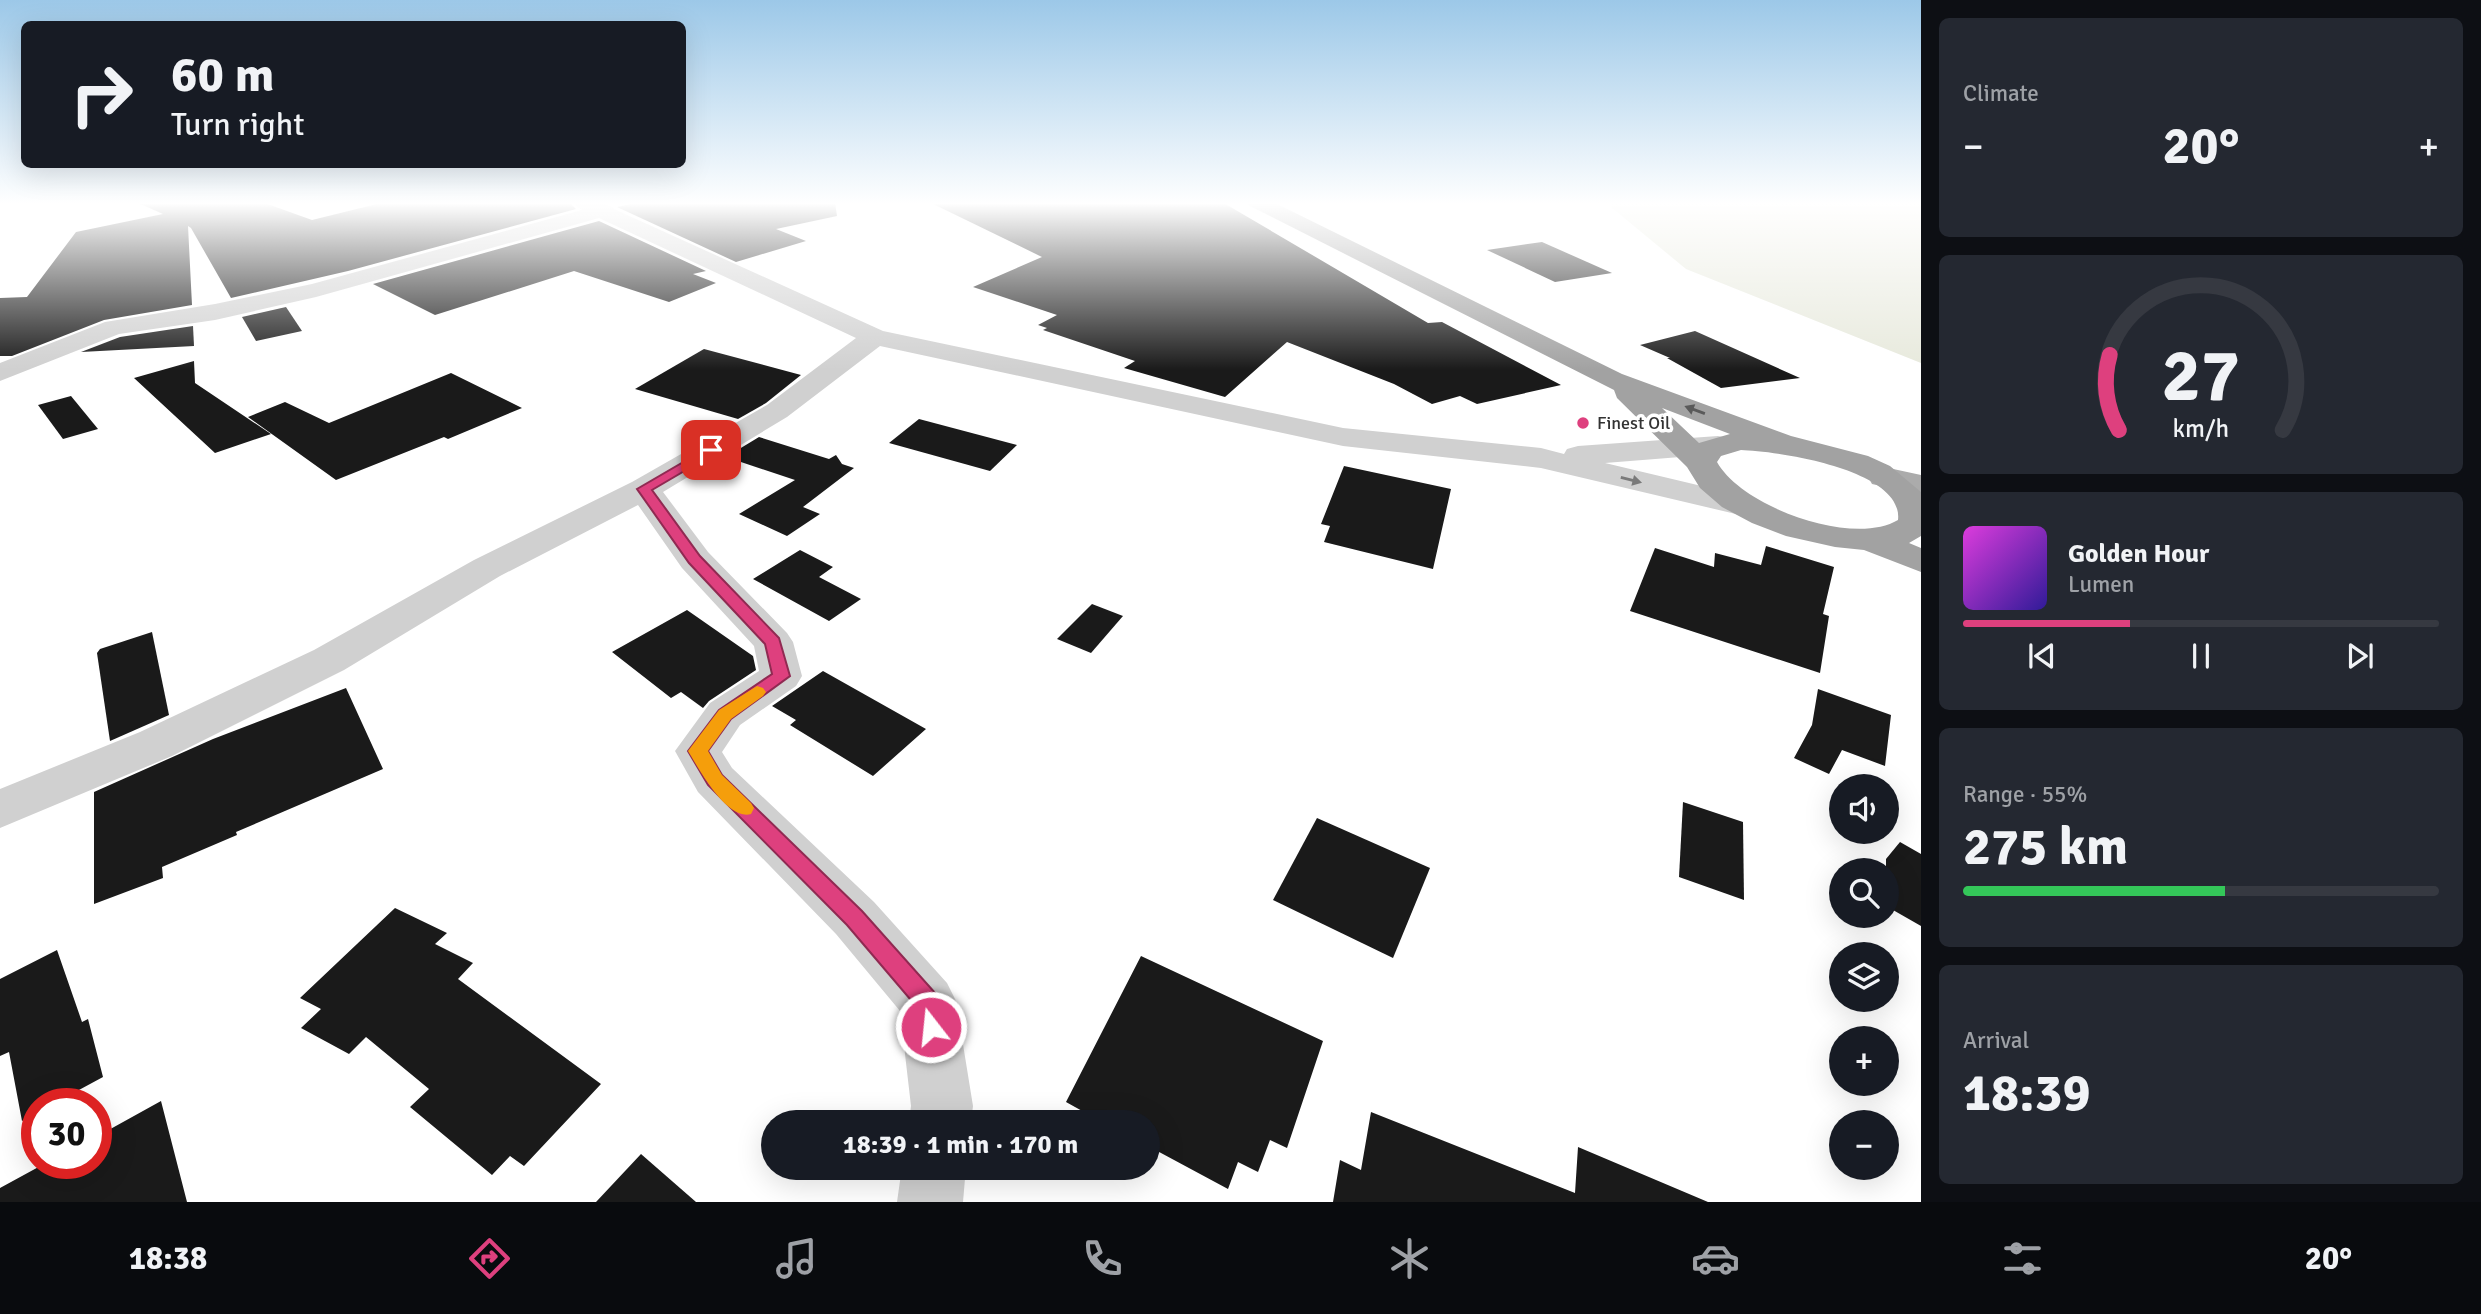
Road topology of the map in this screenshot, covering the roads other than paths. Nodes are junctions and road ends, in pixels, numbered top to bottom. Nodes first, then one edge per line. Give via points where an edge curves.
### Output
1 (421, 258) edge
2 (705, 258) edge
3 (1369, 258) edge
4 (875, 337) junction
5 (0, 373) edge
6 (1612, 380) junction
7 (1782, 443) junction
8 (1701, 452) junction
9 (1541, 458) junction
10 (644, 489) junction
11 (1740, 505) junction
12 (1917, 522) edge
13 (0, 809) edge
14 (942, 1110) edge
15 (933, 1180) edge
16 (930, 1202) edge

1 - 5 street via 316,290 114,327
2 - 4 street
3 - 6 highway
4 - 9 street via 1343,437
4 - 10 street via 777,411
7 -> 6 highway
6 - 8 highway
7 - 8 highway via 1753,441
7 - 12 highway via 1836,456 1884,477 1908,497
8 - 9 street
8 - 11 highway via 1703,472 1710,482
9 -> 11 street
10 - 13 street via 487,568 317,666 156,744
10 - 14 street via 695,559 773,642 781,676 725,714 698,751 715,780 855,918 928,1001
11 - 12 highway via 1805,530 1866,538
15 - 16 street

